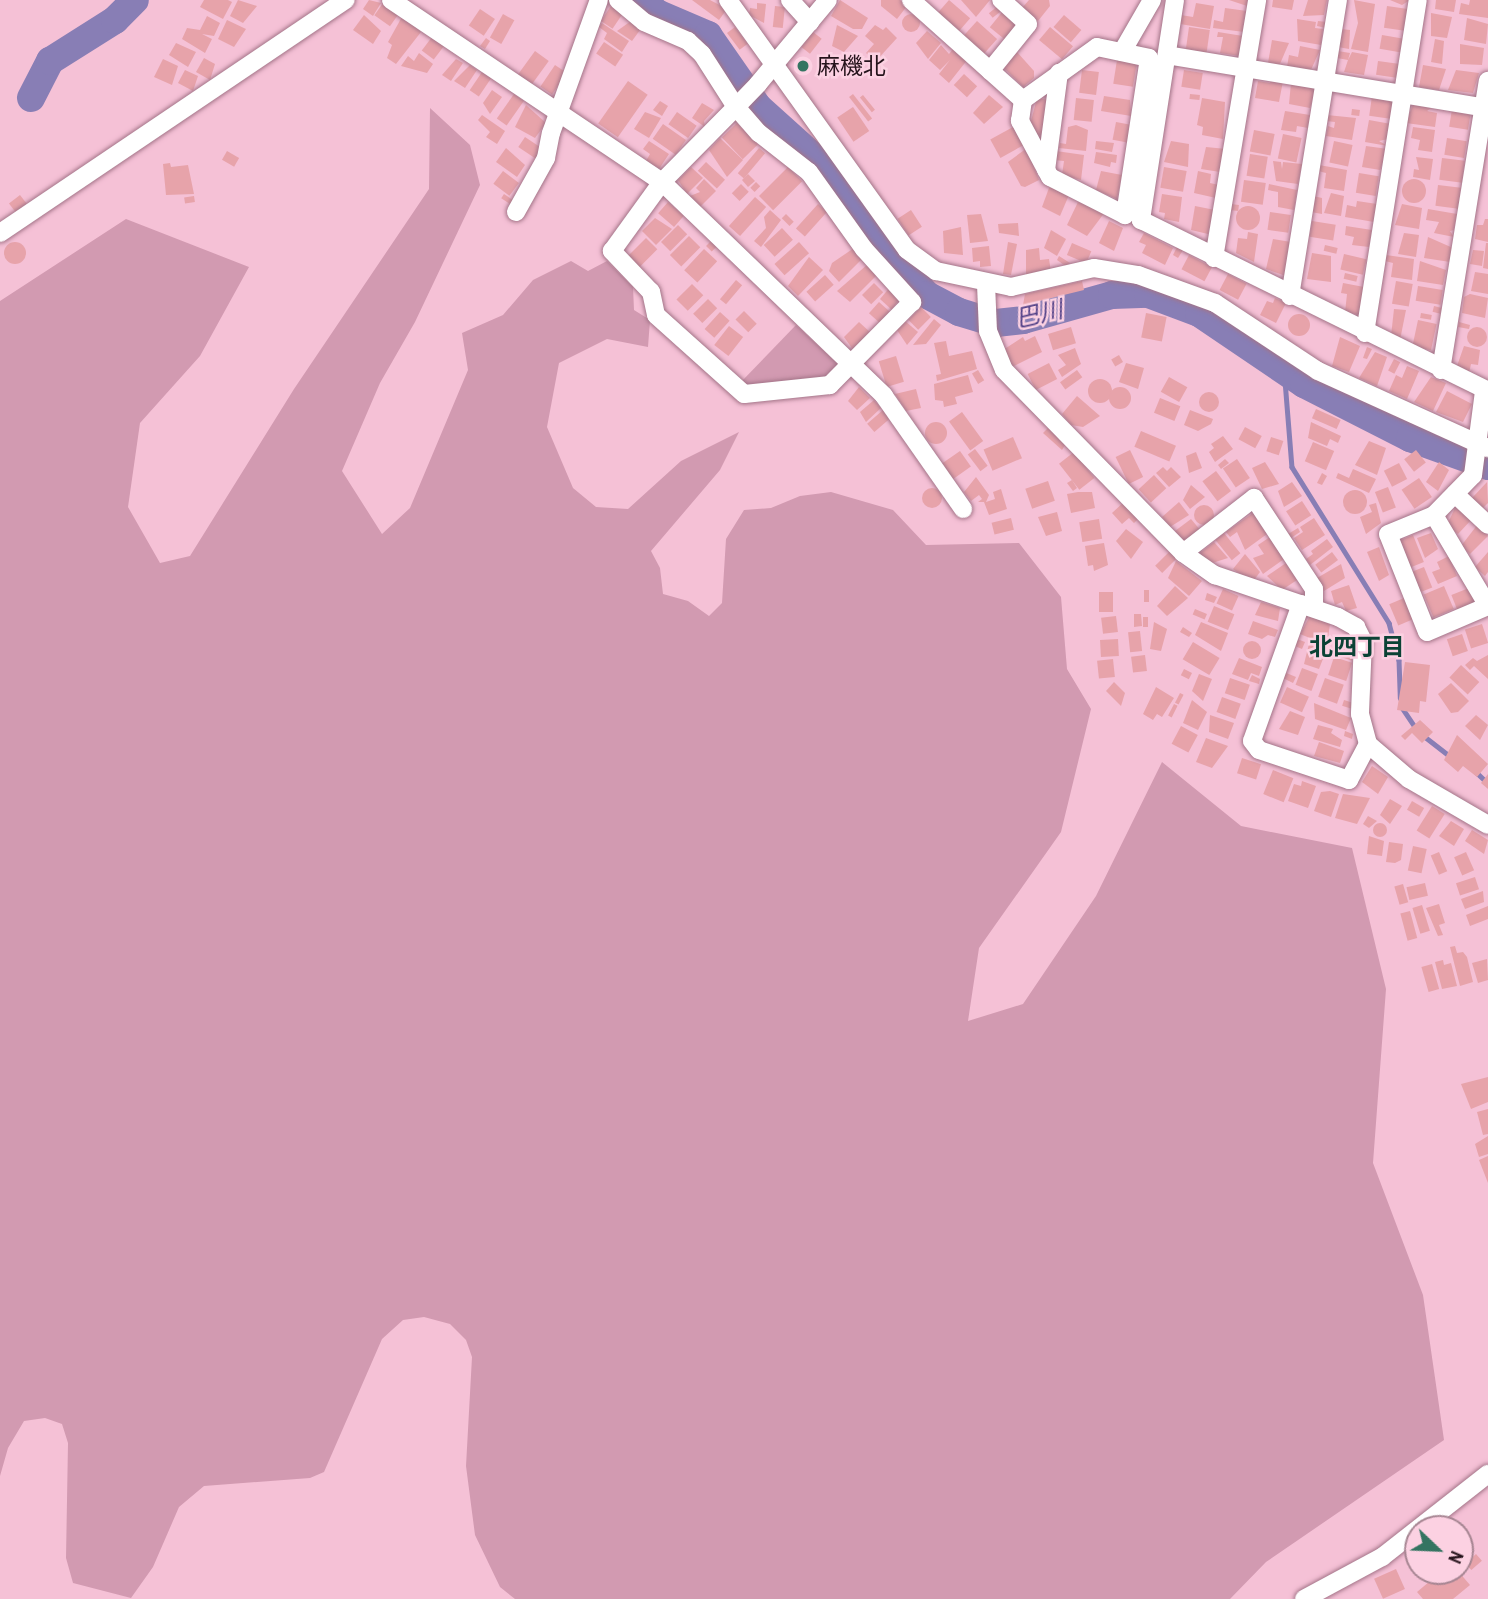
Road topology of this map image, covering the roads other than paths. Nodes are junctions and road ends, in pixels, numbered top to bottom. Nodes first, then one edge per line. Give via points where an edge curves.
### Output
1 (346, 0) edge
2 (391, 0) edge
3 (599, 0) edge
4 (618, 0) edge
5 (728, 0) edge
6 (790, 0) edge
7 (828, 0) edge
8 (911, 0) edge
9 (1001, 0) edge
10 (1152, 0) edge
11 (1175, 0) edge
12 (1256, 0) edge
13 (1338, 0) edge
14 (1419, 0) edge
15 (932, 7) edge
16 (810, 22) junction
17 (1122, 52) junction
18 (1167, 55) junction
19 (776, 63) junction
20 (1245, 68) junction
21 (990, 71) junction
22 (1059, 73) junction
23 (1325, 81) junction
24 (1488, 81) edge
25 (1404, 94) junction
26 (1023, 100) junction
27 (736, 107) junction
28 (1486, 107) edge
29 (558, 112) junction
30 (1046, 170) junction
31 (662, 182) junction
32 (516, 212) dead end
33 (0, 233) edge
34 (1214, 258) junction
35 (986, 284) junction
36 (1290, 296) junction
37 (1365, 333) junction
38 (851, 364) junction
39 (1441, 370) junction
40 (1486, 391) edge
41 (1481, 448) edge
42 (1455, 494) junction
43 (963, 509) dead end
44 (1434, 515) junction
45 (1488, 525) edge
46 (1183, 553) junction
47 (1307, 606) junction
48 (1368, 744) junction
49 (1488, 825) edge
50 (1488, 1475) edge
51 (1304, 1599) edge

1 - 33 street
2 - 29 street
3 - 29 street
4 - 27 street via 644,22 688,41 702,54
5 - 19 street
6 - 16 street
7 - 16 street
8 - 15 street
9 - 21 street via 1028,24
10 - 17 street
11 - 18 street
12 - 20 street
13 - 23 street
14 - 25 street
15 - 21 street
16 - 19 street
17 - 22 street via 1097,47
17 - 30 street via 1149,58 1125,215 1050,177
18 - 20 street
18 - 34 street via 1141,220
19 - 27 street
19 - 35 street via 907,250 936,271
20 - 23 street
20 - 34 street
21 - 26 street
22 - 26 street
22 - 30 street
23 - 25 street
23 - 36 street
24 - 28 street
25 - 28 street
25 - 37 street
26 - 30 street via 1020,121
27 - 31 street
27 - 38 street via 759,133 809,173 864,249 912,302
28 - 39 street
29 - 31 street
29 - 32 street via 546,158
31 - 38 street
31 - 38 street via 612,251 651,292 656,315 744,394 830,385
34 - 36 street
35 - 41 street via 1040,284 1094,268 1138,275 1215,303 1318,371
35 - 46 street via 988,331 1004,370
36 - 37 street
37 - 39 street
38 - 43 street via 884,396
39 - 40 street
40 - 41 street
41 - 42 street via 1473,475
42 - 44 street
42 - 45 street
44 - 44 street via 1388,534 1427,632 1488,606
46 - 47 street via 1214,575
46 - 47 street via 1254,498 1314,589
47 - 48 street via 1356,627 1363,641 1360,715
47 - 48 street via 1252,741 1259,750 1349,780
48 - 49 street via 1409,779
50 - 51 street via 1382,1557

